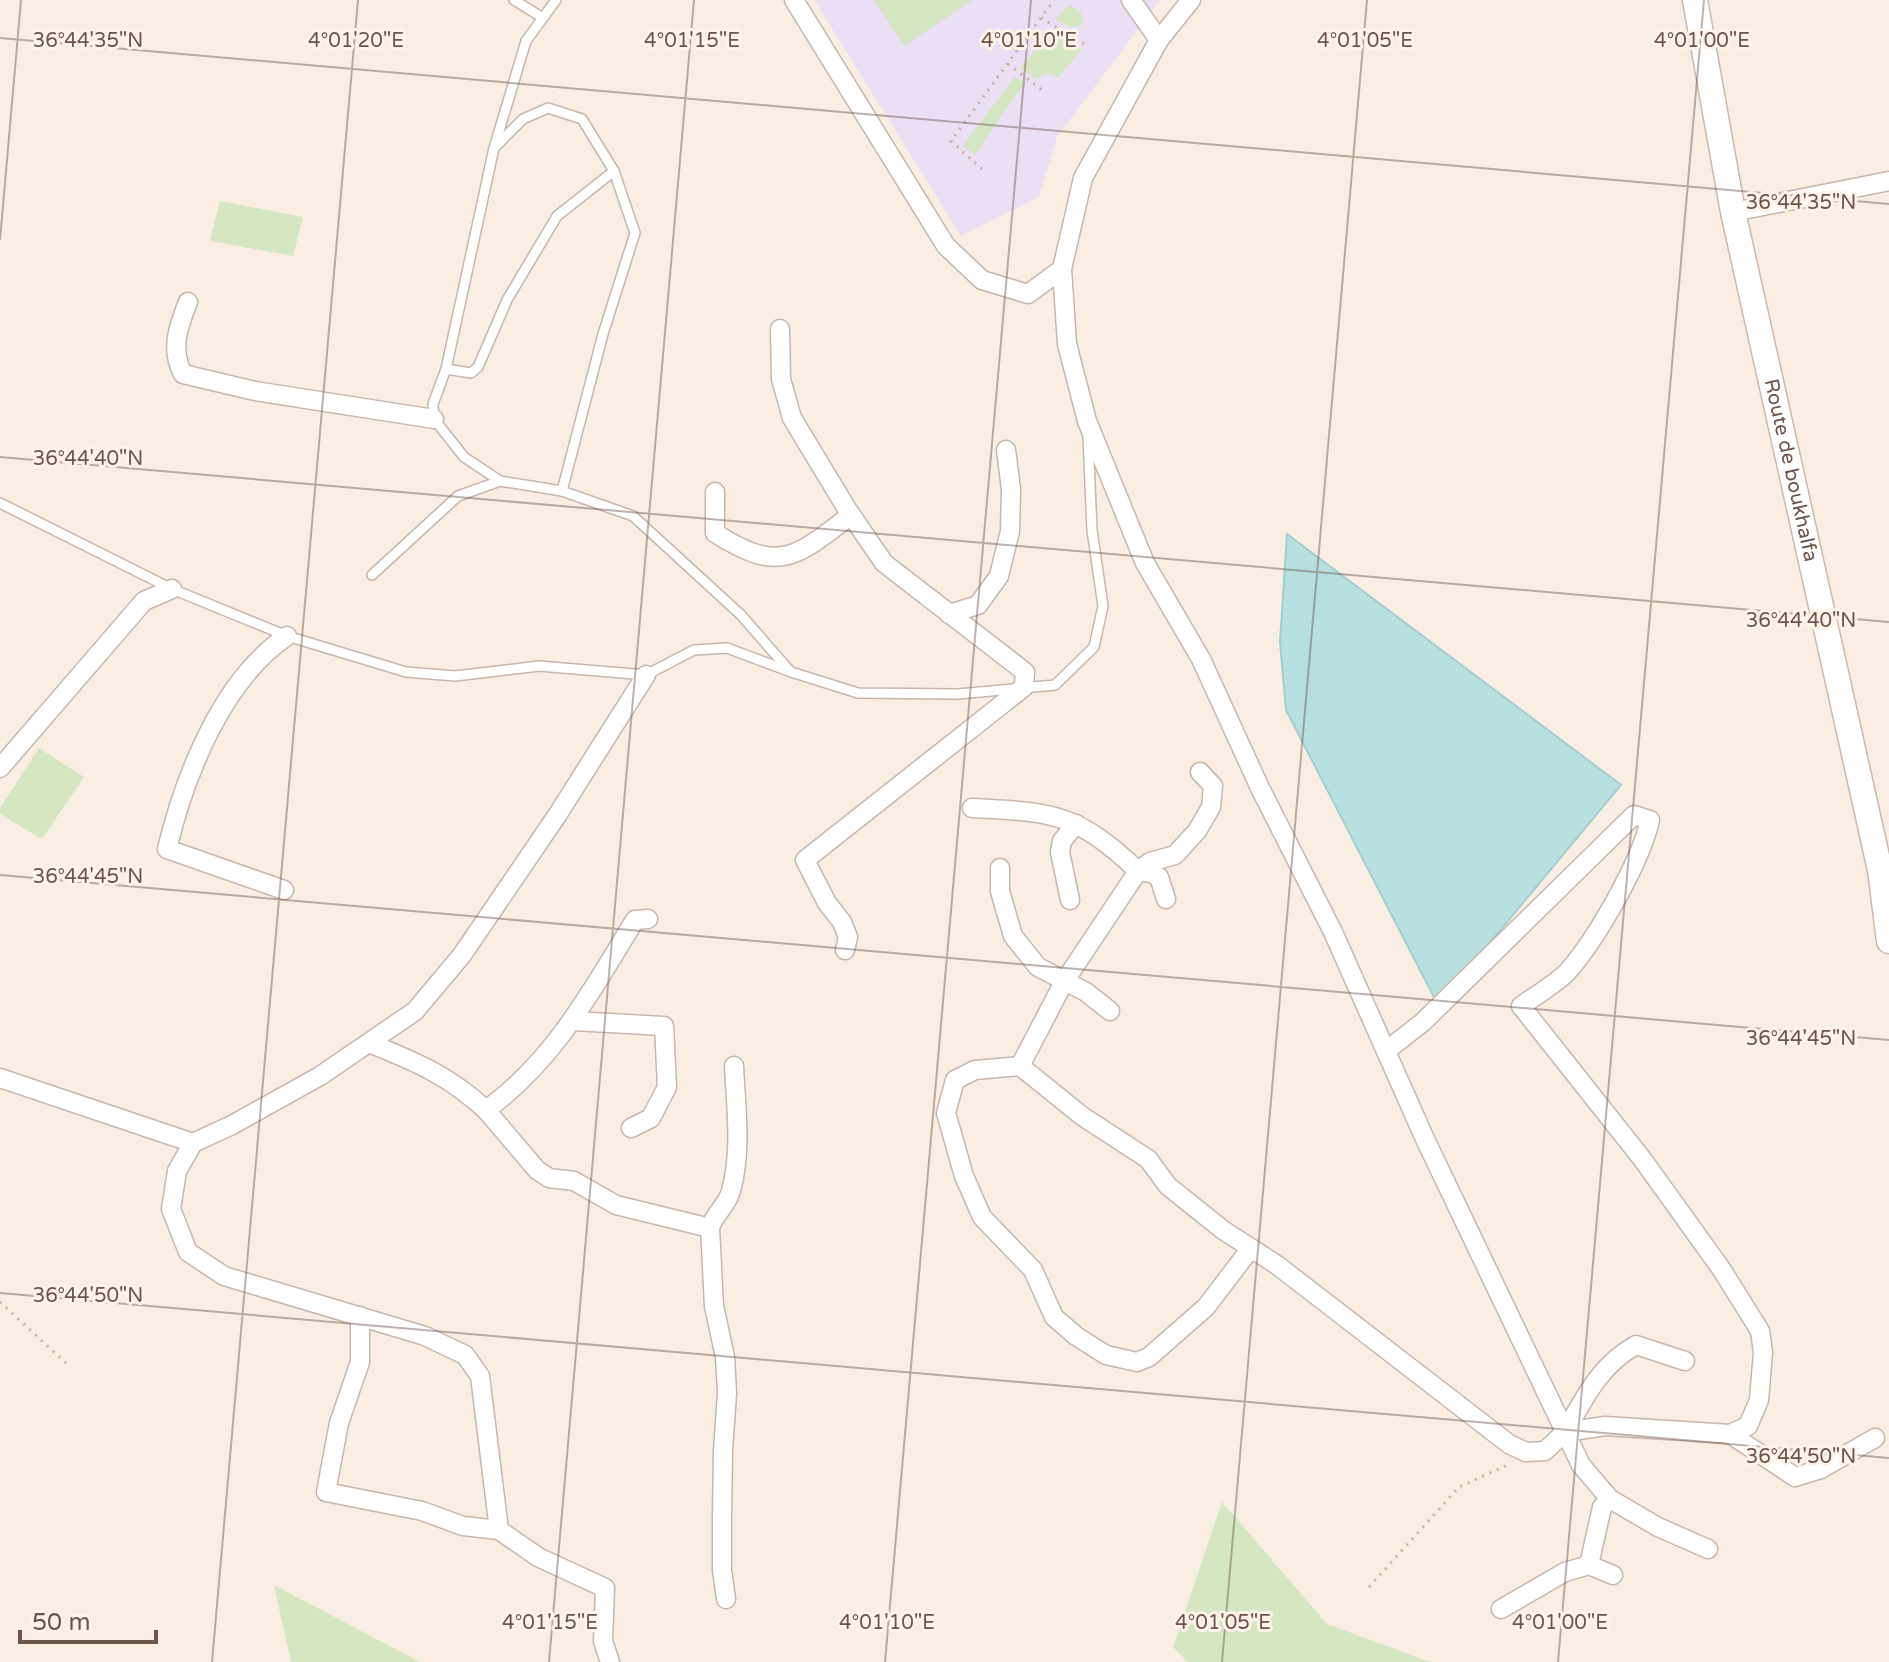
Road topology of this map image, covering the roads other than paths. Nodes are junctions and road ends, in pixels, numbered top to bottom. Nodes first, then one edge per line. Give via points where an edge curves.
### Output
1 (514, 0) edge
2 (556, 0) edge
3 (794, 0) edge
4 (1131, 0) edge
5 (1191, 0) edge
6 (1695, 0) edge
7 (543, 18) junction
8 (1159, 40) junction
9 (494, 148) junction
10 (614, 171) junction
11 (1889, 181) edge
12 (1733, 212) junction
13 (1062, 269) junction
14 (188, 302) dead end
15 (780, 329) dead end
16 (446, 369) junction
17 (434, 419) junction
18 (1087, 421) junction
19 (1006, 450) dead end
20 (500, 481) junction
21 (562, 491) junction
22 (715, 492) dead end
23 (0, 503) edge
24 (851, 515) junction
25 (372, 575) dead end
26 (172, 589) junction
27 (949, 614) junction
28 (287, 636) junction
29 (791, 672) junction
30 (646, 675) junction
31 (1024, 687) junction
32 (0, 768) edge
33 (1200, 772) dead end
34 (972, 808) dead end
35 (1076, 824) junction
36 (1000, 868) dead end
37 (1138, 871) junction
38 (284, 890) dead end
39 (1166, 899) dead end
40 (1070, 900) dead end
41 (648, 919) dead end
42 (1889, 941) edge
43 (845, 950) dead end
44 (1064, 982) junction
45 (1110, 1011) dead end
46 (573, 1021) junction
47 (369, 1043) junction
48 (1386, 1051) junction
49 (734, 1066) dead end
50 (1020, 1066) junction
51 (0, 1078) edge
52 (486, 1110) junction
53 (631, 1128) dead end
54 (193, 1143) junction
55 (710, 1228) junction
56 (1251, 1248) junction
57 (360, 1316) junction
58 (1685, 1361) dead end
59 (1565, 1432) junction
60 (1730, 1434) junction
61 (1875, 1438) dead end
62 (1610, 1499) junction
63 (499, 1530) junction
64 (1708, 1549) dead end
65 (1589, 1565) junction
66 (1613, 1575) dead end
67 (726, 1599) dead end
68 (1501, 1609) dead end
69 (610, 1662) edge

1 - 7 lane
2 - 7 lane
3 - 13 street via 946,246 982,280 1028,294
4 - 8 street
5 - 8 street
6 - 12 street, Route de boukhalfa
7 - 9 lane via 526,41
8 - 13 street via 1083,178
9 - 10 lane via 523,119 548,108 582,119
9 - 16 lane
10 - 16 lane via 557,216 507,300 478,367 471,373
10 - 21 lane via 635,233
11 - 12 street
12 - 42 street, Route de boukhalfa via 1880,870
13 - 18 street via 1067,344
14 - 17 street via 175,359 183,374 255,391
15 - 24 street via 781,379 792,418
16 - 17 lane via 433,404
17 - 20 lane via 464,457
18 - 31 lane via 1092,530 1103,606 1094,647 1055,685
18 - 48 street via 1145,563 1201,659
19 - 27 street via 1010,531 999,576 978,605
20 - 21 lane
20 - 25 lane via 458,496
21 - 29 lane via 633,516 741,615
22 - 24 street via 715,533 740,549 776,559 810,547
23 - 26 lane
24 - 27 street via 884,563
26 - 28 lane
26 - 32 street via 144,601
27 - 31 street via 1025,672
28 - 30 lane via 406,672 455,676 539,666
28 - 38 street via 266,650 218,714 167,849
29 - 30 lane via 727,648 694,650
29 - 31 lane via 858,693 958,694
30 - 47 street via 462,955 415,1011
31 - 43 street via 805,860 842,922 848,937
33 - 37 street via 1213,786 1211,807 1197,831 1175,855
34 - 35 street via 1034,811
35 - 37 street
35 - 40 street via 1060,852
36 - 44 street via 1000,891 1013,936 1038,967
37 - 39 street via 1159,877
37 - 44 street
41 - 46 street via 635,920
44 - 45 street
44 - 50 street
46 - 52 street via 515,1089
46 - 53 street via 664,1026 667,1087 651,1118
47 - 52 street via 431,1068
47 - 54 street via 320,1076
48 - 59 street
48 - 60 street via 1423,1022 1634,815 1650,820 1638,857 1569,971 1521,1006 1643,1160 1760,1331 1759,1400 1748,1426
49 - 55 street via 738,1134 731,1192
50 - 56 street via 1082,1116 1148,1159 1168,1186
50 - 56 street via 975,1070 955,1080 946,1113 982,1217 1033,1270 1054,1317 1076,1336 1106,1355 1137,1362 1149,1357 1206,1307
51 - 54 street
52 - 55 street via 549,1178 574,1181 616,1205
54 - 57 street via 177,1171 171,1209 188,1252 224,1276
55 - 67 street via 714,1306 727,1393 722,1517
56 - 59 street via 1509,1444 1526,1452 1545,1451
57 - 63 street via 465,1355 480,1376
57 - 63 street via 360,1362 339,1423 326,1492
58 - 59 street via 1636,1345 1616,1356
59 - 60 street via 1605,1426
59 - 62 street via 1581,1465
60 - 61 street via 1795,1477 1821,1469
62 - 64 street
62 - 65 street via 1602,1507
63 - 69 street via 538,1557 605,1588 603,1641
65 - 66 street
65 - 68 street via 1565,1572

